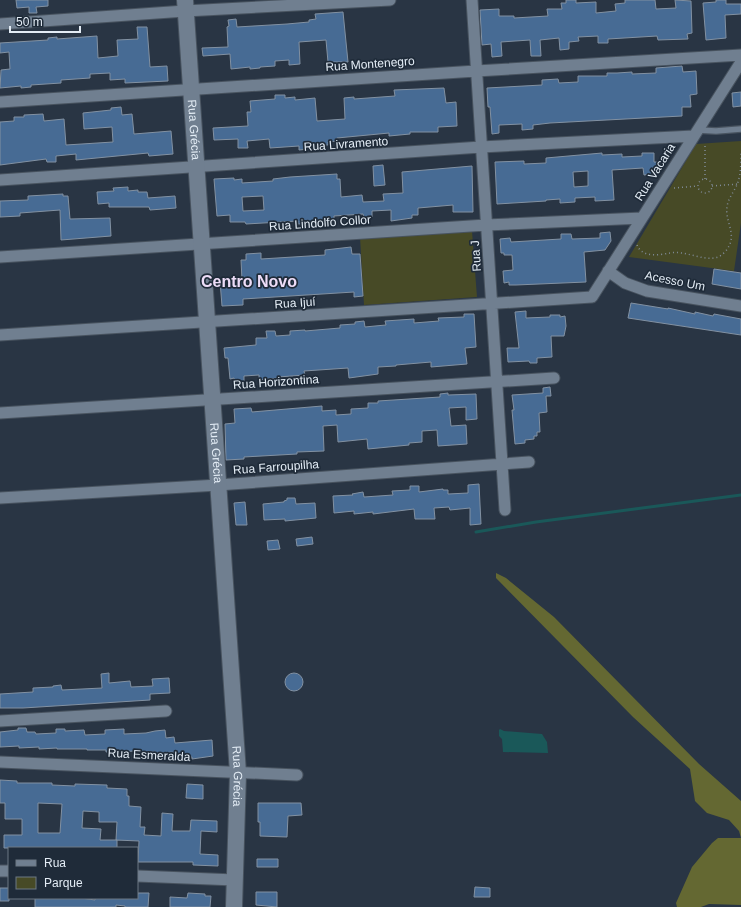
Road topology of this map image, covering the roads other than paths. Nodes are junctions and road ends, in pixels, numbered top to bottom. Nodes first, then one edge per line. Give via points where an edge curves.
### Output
1 (390, 0) edge
2 (472, 0) edge
3 (185, 6) edge
4 (0, 24) edge
5 (741, 55) edge
6 (740, 65) edge
7 (476, 70) junction
8 (191, 89) junction
9 (0, 102) edge
10 (741, 129) edge
11 (696, 133) junction
12 (481, 147) junction
13 (196, 167) junction
14 (0, 180) edge
15 (642, 218) junction
16 (486, 225) junction
17 (201, 244) junction
18 (0, 257) edge
19 (608, 271) junction
20 (592, 297) joint
21 (492, 303) junction
22 (741, 306) edge
23 (207, 321) junction
24 (0, 335) edge
25 (554, 378) dead end
26 (497, 381) junction
27 (212, 399) junction
28 (0, 413) edge
29 (530, 462) dead end
30 (502, 464) junction
31 (218, 485) junction
32 (0, 498) edge
33 (505, 510) dead end
34 (166, 711) dead end
35 (0, 721) edge
36 (0, 762) edge
37 (238, 772) junction
38 (297, 775) dead end
39 (138, 876) edge
40 (235, 880) junction
41 (234, 907) edge

1 - 3 street
2 - 7 street, Rua J
3 - 4 street
3 - 8 main road, Rua Grécia
5 - 7 street, Rua Montenegro
6 - 11 street, Rua Vacaria
7 - 8 street, Rua Montenegro
7 - 12 street, Rua J
8 - 9 street, Rua Montenegro
8 - 13 main road, Rua Grécia
10 - 11 lane, Rua Livramento
11 - 12 street, Rua Livramento
11 - 15 street, Rua Vacaria
12 - 13 street, Rua Livramento
12 - 16 street, Rua J
13 - 14 street, Rua Livramento
13 - 17 main road, Rua Grécia
15 - 16 street, Rua Lindolfo Collor
15 - 19 street, Rua Vacaria
16 - 17 street, Rua Lindolfo Collor
16 - 21 street, Rua J
17 - 18 street, Rua Lindolfo Collor
17 - 23 main road, Rua Grécia
19 - 20 street, Rua Vacaria
19 - 22 street, Acesso Um via 625,283 647,291
20 - 21 street, Rua Ijuí
21 - 23 street, Rua Ijuí
21 - 26 street, Rua J
23 - 24 street, Rua Ijuí
23 - 27 main road, Rua Grécia
25 - 26 street, Rua Horizontina
26 - 27 street, Rua Horizontina
26 - 30 street, Rua J
27 - 28 street, Rua Horizontina
27 - 31 main road, Rua Grécia
29 - 30 street, Rua Farroupilha
30 - 31 street, Rua Farroupilha
30 - 33 street, Rua J
31 - 32 street, Rua Farroupilha
31 - 37 main road, Rua Grécia
34 - 35 street
36 - 37 street, Rua Esmeralda
37 - 38 street, Rua Esmeralda
37 - 40 main road, Rua Grécia
39 - 40 street
40 - 41 main road, Rua Grécia

